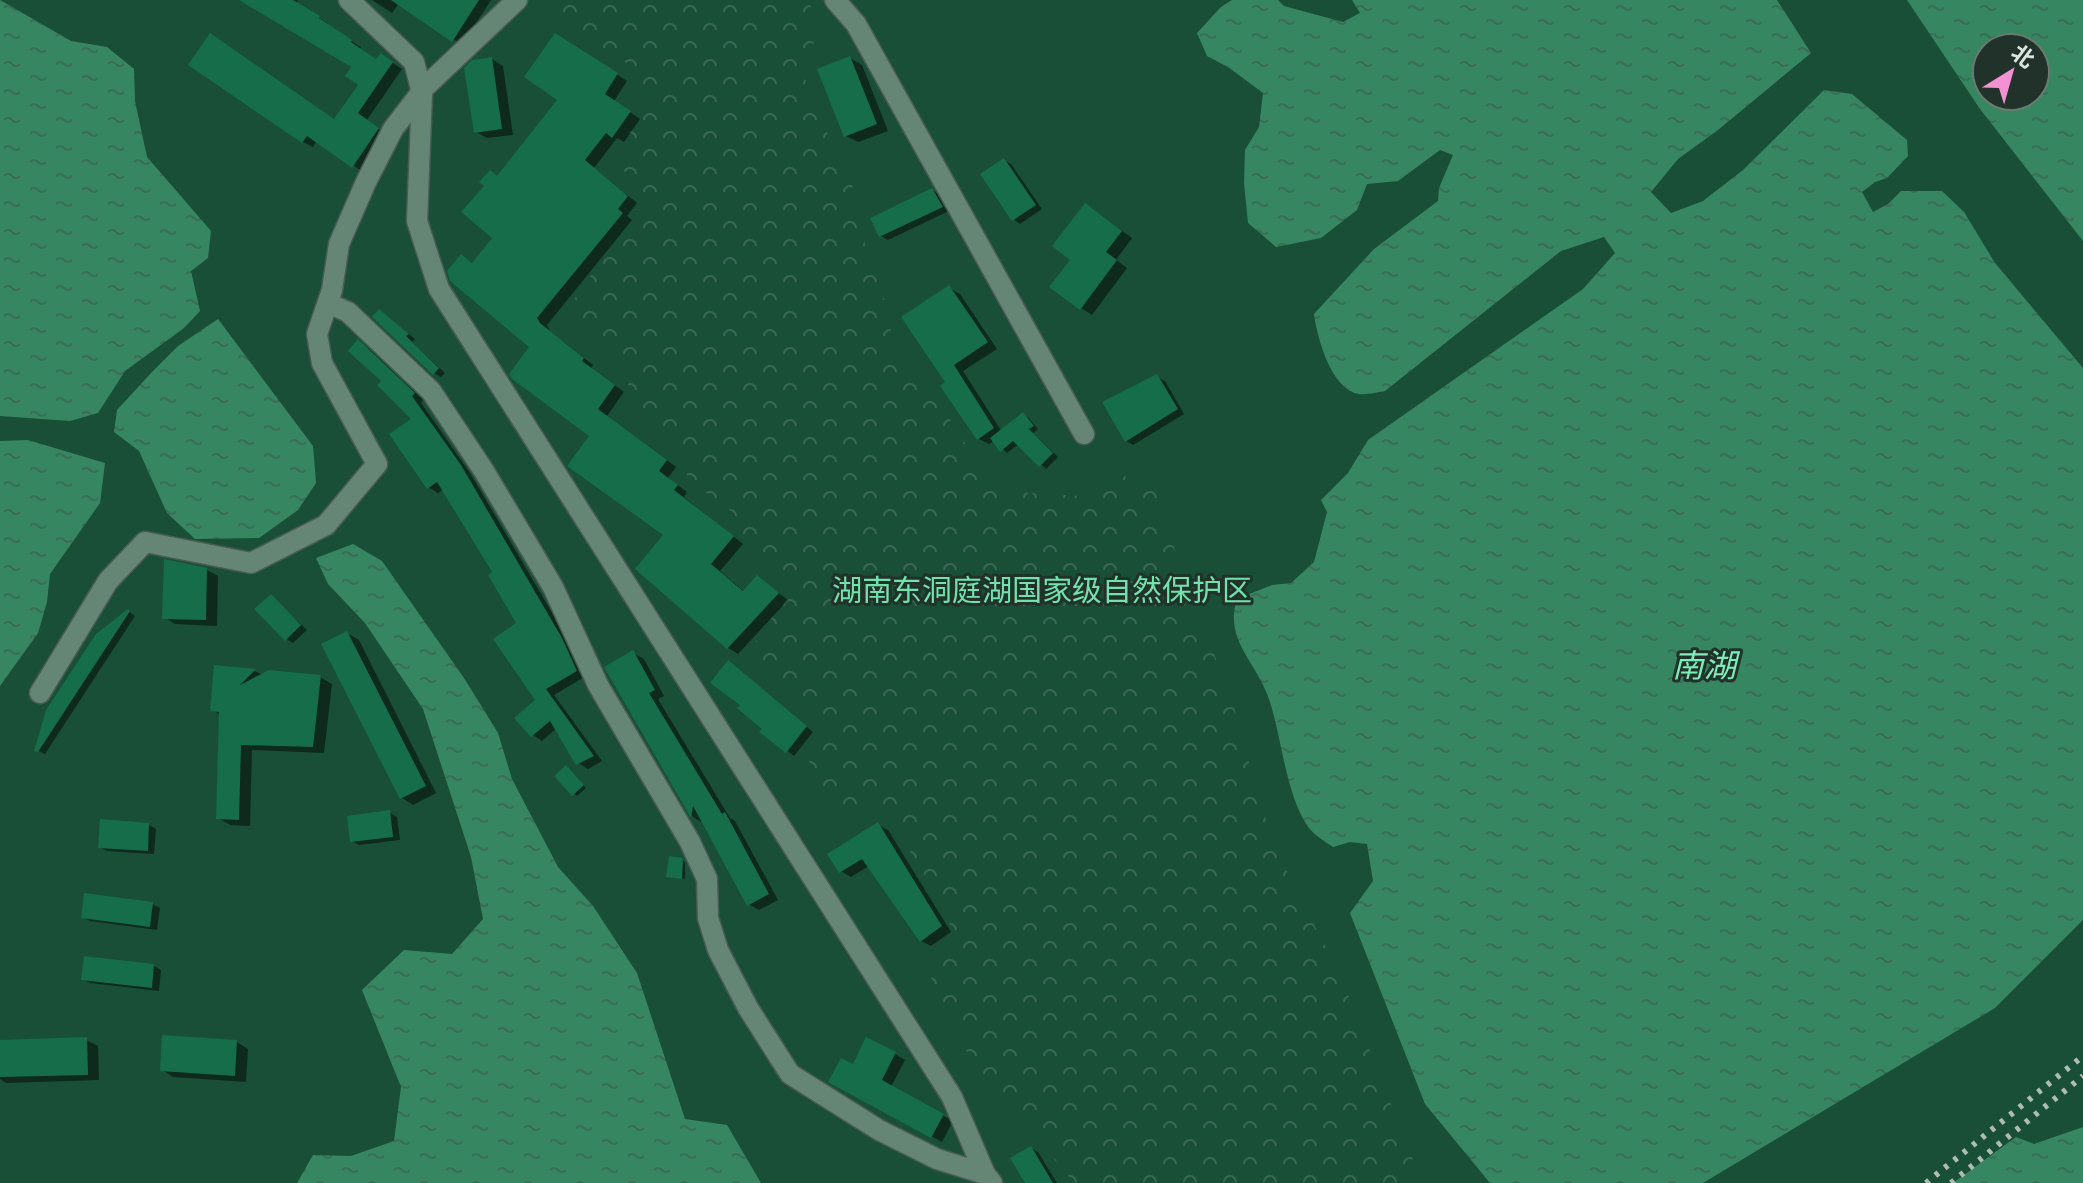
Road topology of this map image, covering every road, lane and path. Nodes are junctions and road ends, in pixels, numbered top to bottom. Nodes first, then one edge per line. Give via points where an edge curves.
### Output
1 (349, 0) edge
2 (517, 0) edge
3 (835, 0) edge
4 (422, 93) junction
5 (328, 303) junction
6 (1084, 434) dead end
7 (40, 693) dead end
8 (989, 1178) edge

1 - 4 street via 414,62
2 - 4 street
3 - 6 street via 856,24
4 - 5 street via 393,129 366,182 339,244
4 - 8 street via 417,221 439,289 952,1097
5 - 7 street via 317,334 322,363 377,464 326,525 251,563 145,542 108,581
5 - 8 street via 348,312 431,391 484,471 553,587 598,685 690,842 707,879 708,918 718,950 790,1074 879,1130

